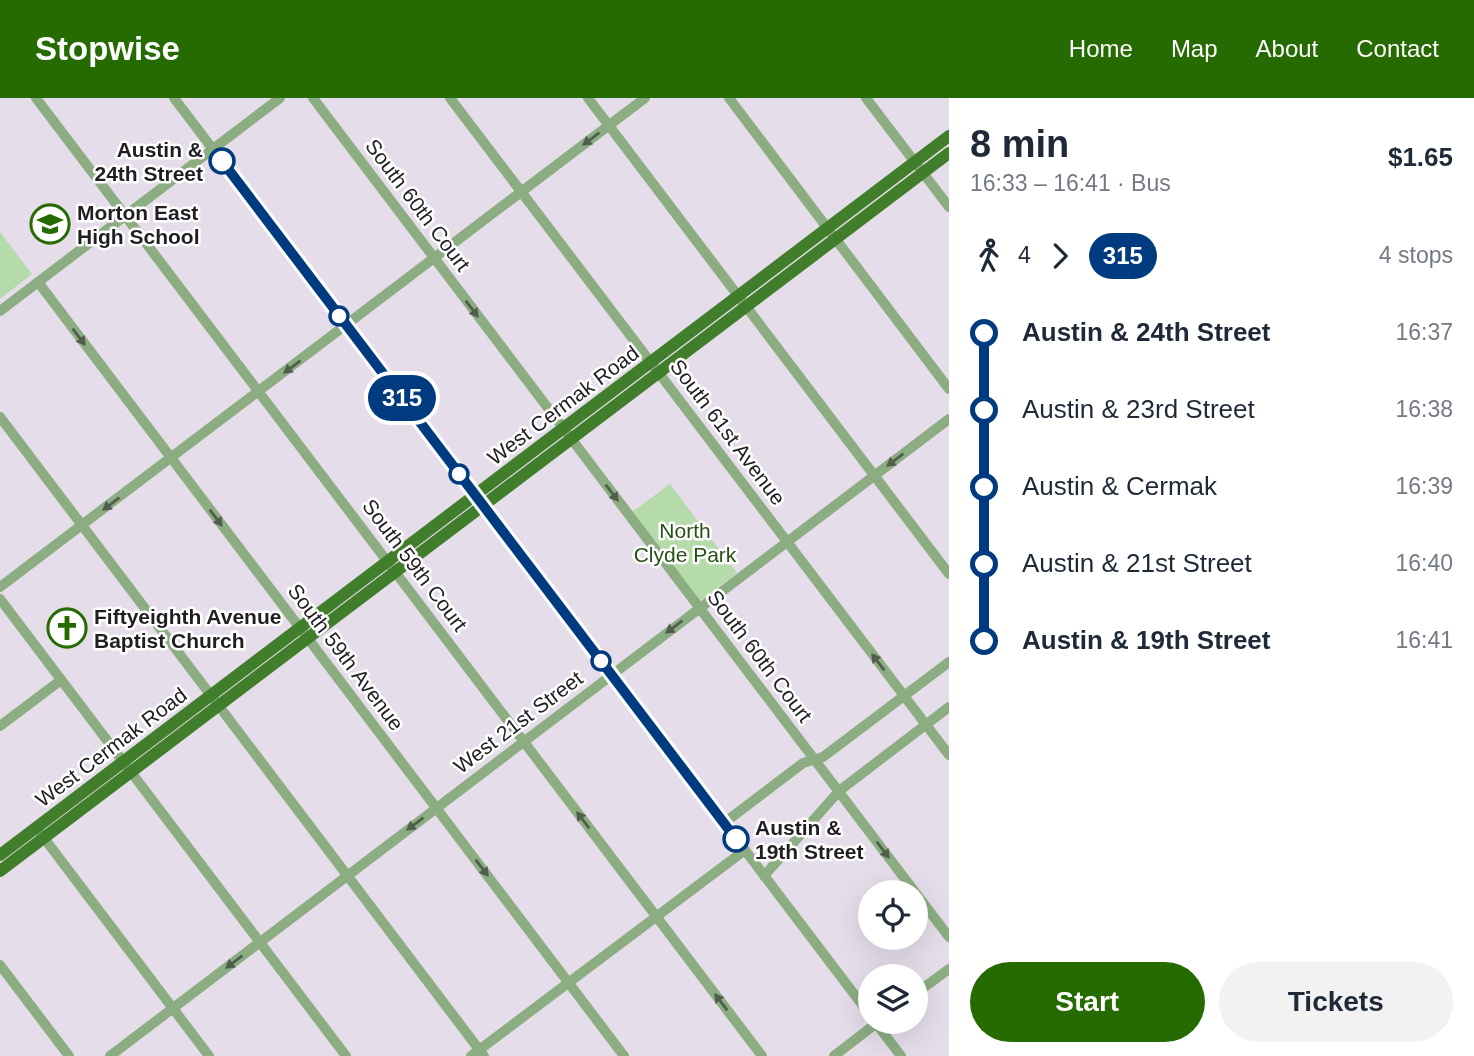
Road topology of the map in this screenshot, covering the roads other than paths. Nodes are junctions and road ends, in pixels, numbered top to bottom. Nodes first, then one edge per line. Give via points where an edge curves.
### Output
1 (36, 98) edge
2 (174, 98) edge
3 (280, 98) edge
4 (313, 98) edge
5 (450, 98) edge
6 (588, 98) edge
7 (645, 98) edge
8 (729, 98) edge
9 (866, 98) edge
10 (609, 125) junction
11 (949, 136) edge
12 (213, 149) junction
13 (949, 153) edge
14 (919, 167) junction
15 (522, 192) junction
16 (949, 207) edge
17 (126, 215) junction
18 (832, 234) junction
19 (434, 258) junction
20 (38, 282) junction
21 (742, 301) junction
22 (0, 311) edge
23 (346, 326) junction
24 (654, 367) junction
25 (949, 389) edge
26 (259, 391) junction
27 (0, 417) edge
28 (949, 419) edge
29 (567, 434) junction
30 (171, 458) junction
31 (874, 475) junction
32 (479, 500) junction
33 (82, 526) junction
34 (787, 542) junction
35 (392, 567) junction
36 (949, 573) edge
37 (0, 587) edge
38 (0, 599) edge
39 (700, 608) junction
40 (304, 633) junction
41 (949, 662) edge
42 (612, 675) junction
43 (61, 680) junction
44 (904, 696) junction
45 (215, 701) junction
46 (949, 707) edge
47 (926, 725) junction
48 (0, 726) edge
49 (524, 741) junction
50 (949, 755) edge
51 (816, 761) junction
52 (127, 767) junction
53 (839, 791) junction
54 (436, 808) junction
55 (724, 823) junction
56 (40, 833) junction
57 (745, 850) junction
58 (0, 855) edge
59 (0, 871) edge
60 (348, 876) junction
61 (764, 876) junction
62 (656, 916) junction
63 (949, 937) edge
64 (260, 942) junction
65 (0, 965) edge
66 (949, 969) edge
67 (568, 983) junction
68 (928, 984) edge
69 (858, 999) edge
70 (173, 1008) junction
71 (860, 1034) edge
72 (885, 1034) edge
73 (479, 1054) edge
74 (69, 1056) edge
75 (110, 1056) edge
76 (209, 1056) edge
77 (346, 1056) edge
78 (624, 1056) edge
79 (762, 1056) edge
80 (834, 1056) edge
81 (901, 1056) edge

1 - 17 street, South 59th Court
2 - 12 street
3 - 12 street
4 - 19 street, South 60th Court
5 - 15 street, South 61st Avenue
6 - 10 street
7 - 10 street
8 - 18 street
9 - 14 street
10 -> 15 street
10 - 21 street
11 - 14 main road, West Cermak Road
12 - 17 street
12 - 23 street
13 - 14 main road, West Cermak Road
14 - 16 street
14 - 18 main road, West Cermak Road
15 - 19 street
15 - 24 street, South 61st Avenue
17 - 20 street
17 - 26 street, South 59th Court
18 - 21 main road, West Cermak Road
18 - 25 street
19 - 23 street
19 -> 29 street, South 60th Court
20 - 22 street
20 -> 30 street, South 59th Avenue
21 - 24 main road, West Cermak Road
21 - 31 street
23 -> 26 street
23 - 32 street
24 - 29 main road, West Cermak Road
24 - 34 street, South 61st Avenue
26 - 30 street
26 - 35 street, South 59th Court
27 - 33 street
28 -> 31 street, West 21st Street
29 - 32 main road, West Cermak Road
29 -> 39 street, South 60th Court
30 -> 33 street
30 -> 40 street, South 59th Avenue
31 - 34 street, West 21st Street
31 - 36 street
32 - 35 main road, West Cermak Road
32 - 42 street
33 - 37 street
33 - 45 street
34 - 39 street, West 21st Street
44 -> 34 street, South 61st Avenue
35 - 40 main road, West Cermak Road
35 - 49 street, South 59th Court
38 - 43 street
39 -> 42 street, West 21st Street
39 - 51 street, South 60th Court
40 - 45 main road, West Cermak Road
40 - 54 street, South 59th Avenue
41 - 44 street
42 - 49 street, West 21st Street
42 - 55 street
43 - 48 street
43 - 52 street
44 - 47 street, South 61st Avenue
44 - 51 street
45 - 52 main road, West Cermak Road
45 - 60 street
46 - 47 street
47 - 50 street, South 61st Avenue
47 - 53 street
49 - 54 street, West 21st Street
62 -> 49 street, South 59th Court
51 - 53 street, South 60th Court
51 - 55 street via 803,763
52 - 56 main road, West Cermak Road
52 - 64 street
53 - 61 street
53 -> 63 street, South 60th Court
54 -> 60 street, West 21st Street
54 -> 67 street, South 59th Avenue
55 - 57 street
56 - 58 main road, West Cermak Road
56 - 59 main road, West Cermak Road
56 - 70 street
57 - 61 street
57 - 62 street
60 - 64 street, West 21st Street
60 - 73 street
61 - 69 street
62 - 67 street
79 -> 62 street, South 59th Court
64 -> 70 street, West 21st Street
64 - 77 street
65 - 74 street
66 - 68 street
67 - 73 street
67 - 78 street, South 59th Avenue
70 - 75 street, West 21st Street
70 - 76 street
71 - 80 street
72 - 81 street

